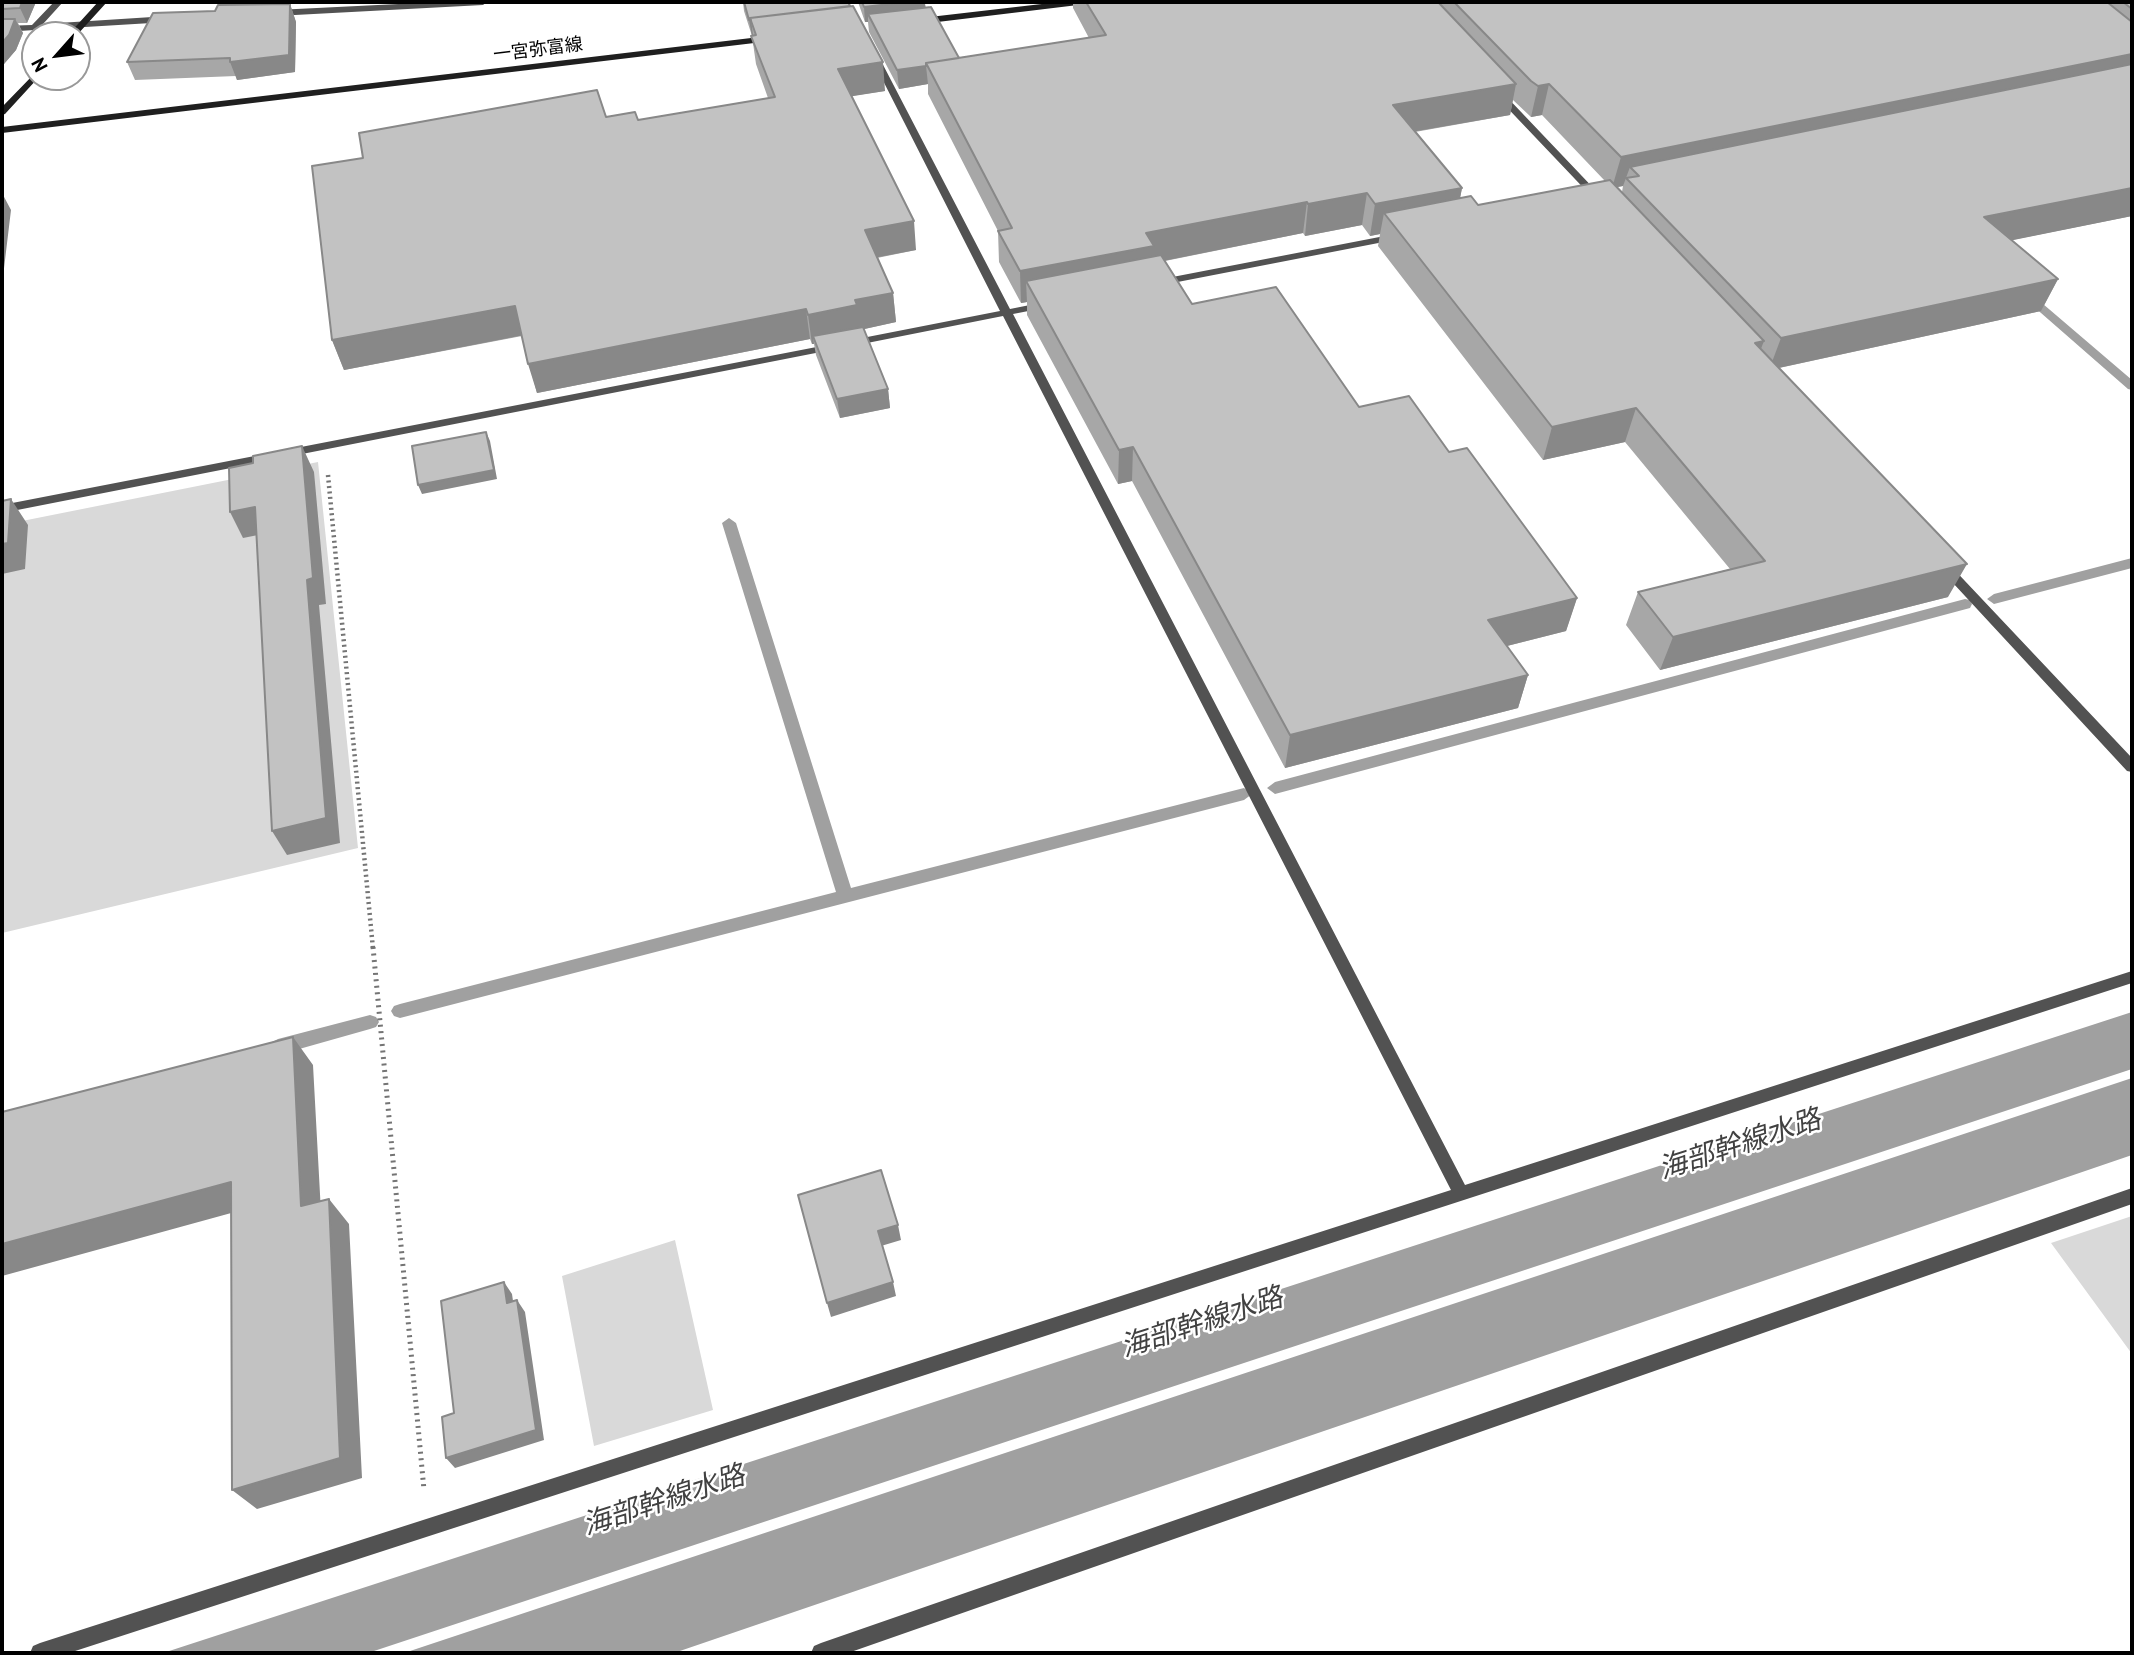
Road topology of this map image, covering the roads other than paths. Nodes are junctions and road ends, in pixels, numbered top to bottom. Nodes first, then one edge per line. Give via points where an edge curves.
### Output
1 (58, 2) edge
2 (103, 2) edge
3 (459, 2) edge
4 (483, 2) edge
5 (1078, 2) edge
6 (264, 14) edge
7 (181, 18) edge
8 (41, 21) edge
9 (86, 21) edge
10 (915, 21) edge
11 (91, 24) edge
12 (21, 28) edge
13 (2, 29) edge
14 (777, 38) edge
15 (873, 52) edge
16 (1495, 90) edge
17 (21, 91) edge
18 (2, 112) edge
19 (2, 130) edge
20 (1610, 195) edge
21 (1597, 197) junction
22 (1583, 200) edge
23 (1606, 208) edge
24 (1405, 235) edge
25 (1144, 286) edge
26 (1062, 302) edge
27 (1007, 313) junction
28 (2, 509) edge
29 (1931, 553) edge
30 (2132, 767) edge
31 (2132, 977) edge
32 (1461, 1193) junction
33 (2132, 1196) edge
34 (40, 1653) edge
35 (821, 1653) edge

1 - 8 street
2 - 9 main road
3 - 4 street
3 - 6 street
5 - 10 main road
7 - 11 street
12 - 13 street
14 - 19 main road, 一宮弥富線
15 - 27 street
16 - 21 street
17 - 18 main road
20 - 21 street
21 - 22 street
21 - 23 street
24 - 25 street
26 - 27 street
27 - 28 street
27 - 32 street
29 - 30 street
31 - 32 street
32 - 34 street
33 - 35 street

